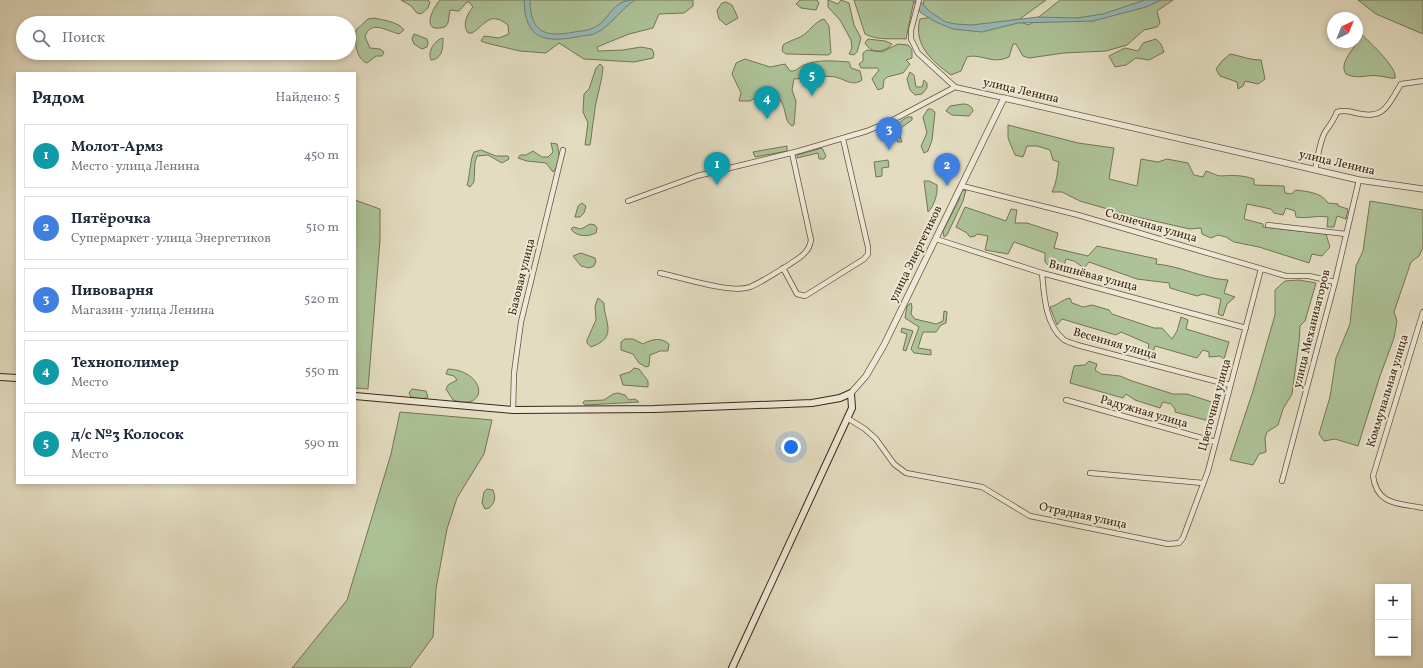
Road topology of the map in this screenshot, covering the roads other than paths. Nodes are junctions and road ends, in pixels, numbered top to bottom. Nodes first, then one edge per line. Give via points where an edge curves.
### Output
1 (919, 0) edge
2 (1423, 81) edge
3 (955, 87) junction
4 (1004, 98) junction
5 (843, 139) junction
6 (562, 150) dead end
7 (792, 153) junction
8 (1315, 170) junction
9 (1359, 180) junction
10 (962, 186) junction
11 (1423, 189) edge
12 (628, 201) dead end
13 (1268, 225) dead end
14 (1346, 234) junction
15 (936, 239) junction
16 (783, 268) junction
17 (1261, 269) junction
18 (660, 273) dead end
19 (1042, 273) junction
20 (1335, 282) junction
21 (1423, 312) edge
22 (1246, 328) junction
23 (0, 377) edge
24 (16, 378) edge
25 (1230, 385) junction
26 (851, 392) junction
27 (356, 396) edge
28 (1066, 400) dead end
29 (513, 410) junction
30 (847, 418) junction
31 (1216, 442) junction
32 (1090, 473) dead end
33 (1282, 481) dead end
34 (1203, 483) junction
35 (1423, 508) edge
36 (1179, 543) joint
37 (732, 668) edge

1 - 3 street via 913,18 911,38 915,49
2 - 8 street via 1401,84 1390,103 1377,114 1368,116 1343,110 1337,112 1333,123 1325,132
3 - 4 street, улица Ленина
3 - 5 street via 891,121
4 - 8 street, улица Ленина
4 - 10 street, улица Энергетиков
5 - 7 street
5 - 16 street via 868,254 805,296 797,294
6 - 29 street, Базовая улица via 521,322 514,373
7 - 12 street via 698,176
7 - 16 street via 811,240 806,253
8 - 9 street, улица Ленина
9 - 11 street, улица Ленина
9 - 14 street, улица Механизаторов
10 - 15 street, улица Энергетиков
10 - 17 street, Солнечная улица via 1078,215
13 - 14 street
14 - 20 street, улица Механизаторов
15 - 19 street, Вишнёвая улица
15 - 26 street, улица Энергетиков via 884,345 866,376
16 - 18 street via 750,287 735,289
17 - 20 street, Солнечная улица via 1286,276 1309,276
17 - 22 street, Цветочная улица
19 - 22 street, Вишнёвая улица
19 - 25 street, Весенняя улица via 1048,313 1063,339 1077,345
20 - 33 street, улица Механизаторов
21 - 35 street, Коммунальная улица via 1373,476 1378,494 1387,501
22 - 25 street, Цветочная улица
23 - 24 main road
25 - 31 street, Цветочная улица
26 - 29 main road via 820,403 654,409
26 - 30 main road via 852,403
27 - 29 main road
28 - 31 street, Радужная улица
30 - 36 street, Отрадная улица via 876,439 894,464 906,473 982,487 1030,516 1168,544
30 - 37 main road
31 - 34 street, Цветочная улица
32 - 34 street
34 - 36 street, Цветочная улица

